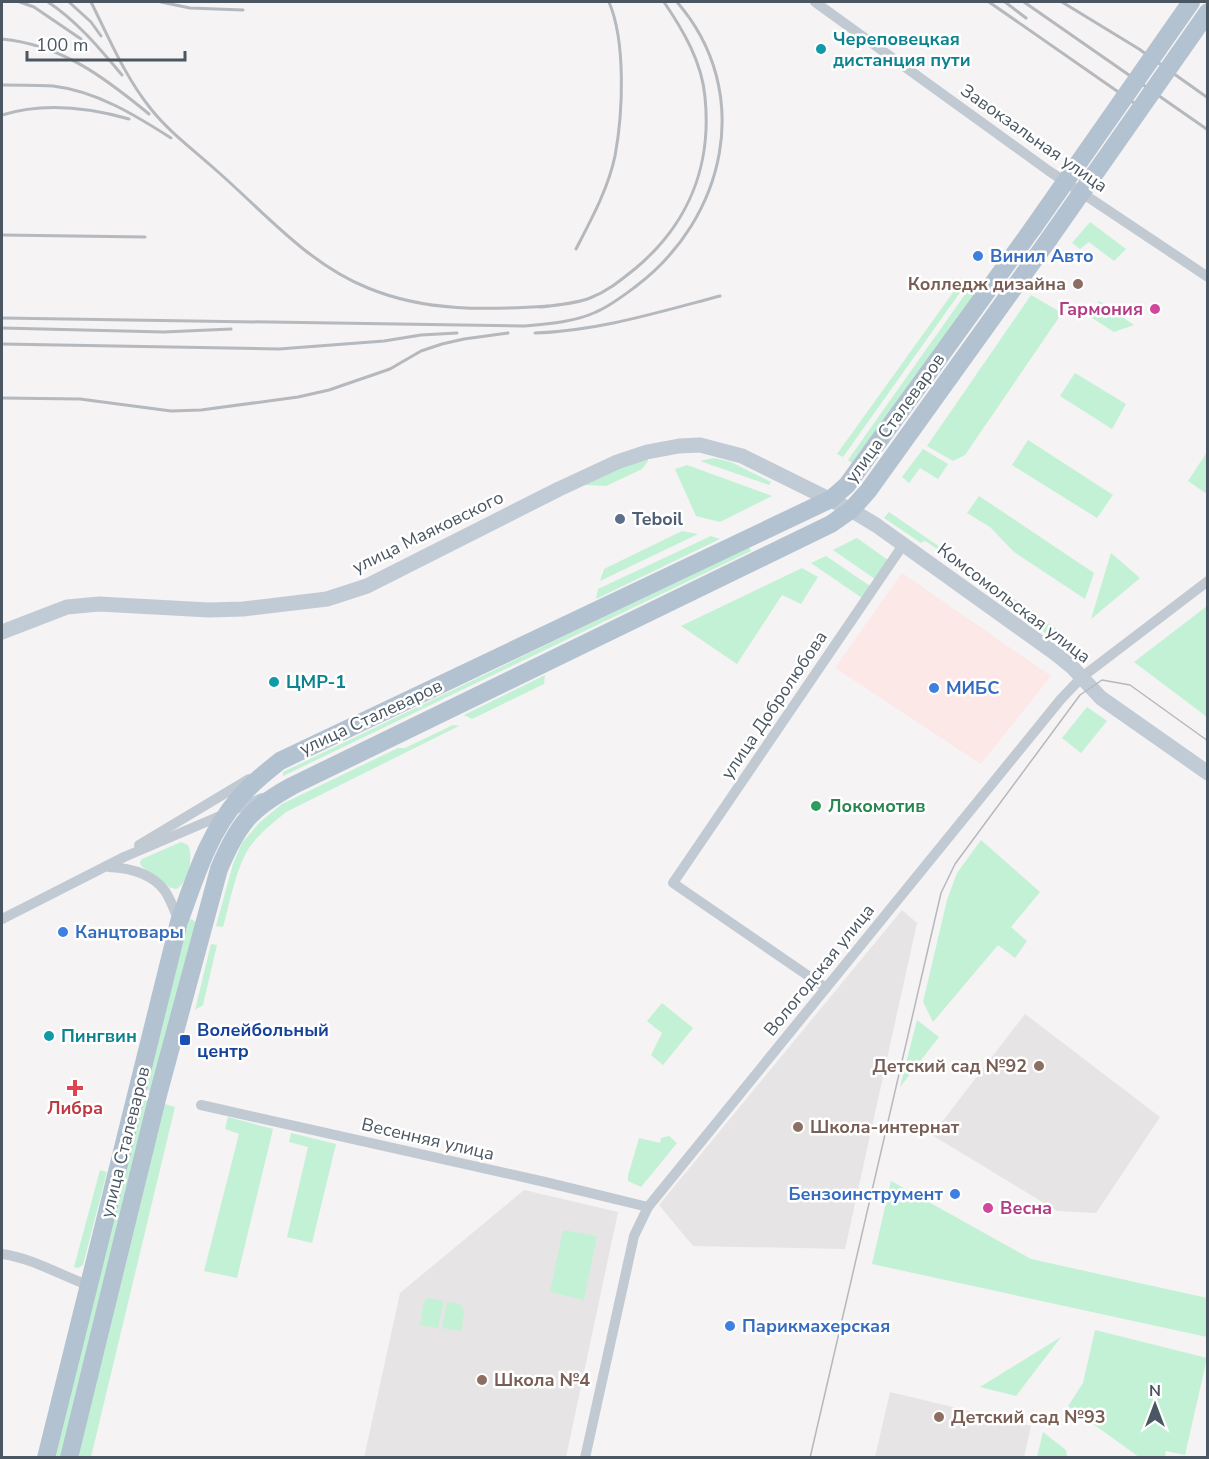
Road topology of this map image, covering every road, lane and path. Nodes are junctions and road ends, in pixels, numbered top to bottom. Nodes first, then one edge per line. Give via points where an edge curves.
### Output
1 (815, 2) edge
2 (1191, 2) edge
3 (1208, 12) edge
4 (1208, 277) edge
5 (831, 499) junction
6 (851, 510) junction
7 (903, 545) junction
8 (1208, 581) edge
9 (2, 632) edge
10 (1082, 676) junction
11 (280, 760) junction
12 (1208, 773) edge
13 (292, 786) junction
14 (227, 812) junction
15 (105, 866) junction
16 (2, 919) edge
17 (179, 922) junction
18 (826, 988) junction
19 (201, 1105) dead end
20 (648, 1207) junction
21 (2, 1254) edge
22 (90, 1286) junction
23 (46, 1458) edge
24 (69, 1458) edge
25 (585, 1458) edge

1 - 4 street, Завокзальная улица via 1049,171
2 - 5 main road, улица Сталеваров, bridge via 847,485
3 - 6 main road, улица Сталеваров, bridge via 1049,239
5 - 6 main road, улица Маяковского
5 - 9 main road, улица Маяковского via 742,456 700,445 679,446 617,462 367,586 327,599 243,609 99,604 67,607
5 - 11 main road, улица Сталеваров
6 - 7 main road, Комсомольская улица
6 - 13 main road, улица Сталеваров via 831,524
7 - 10 main road, Комсомольская улица
7 - 18 street, улица Добролюбова via 673,883
8 - 10 street, Вологодская улица
10 - 12 main road, Комсомольская улица via 1101,698
10 - 18 street, Вологодская улица
11 - 14 main road, улица Сталеваров
11 - 15 street
13 - 14 street
13 - 24 main road, улица Сталеваров via 253,811 219,869 158,1095
14 - 15 street
14 - 17 main road, улица Сталеваров via 200,863
15 - 16 street
15 - 17 street via 126,867 149,877 165,891
17 - 22 main road, улица Сталеваров
18 - 20 street, Вологодская улица
19 - 20 street, Весенняя улица
20 - 25 street, Вологодская улица via 634,1236
21 - 22 street via 23,1257
22 - 23 main road, улица Сталеваров

